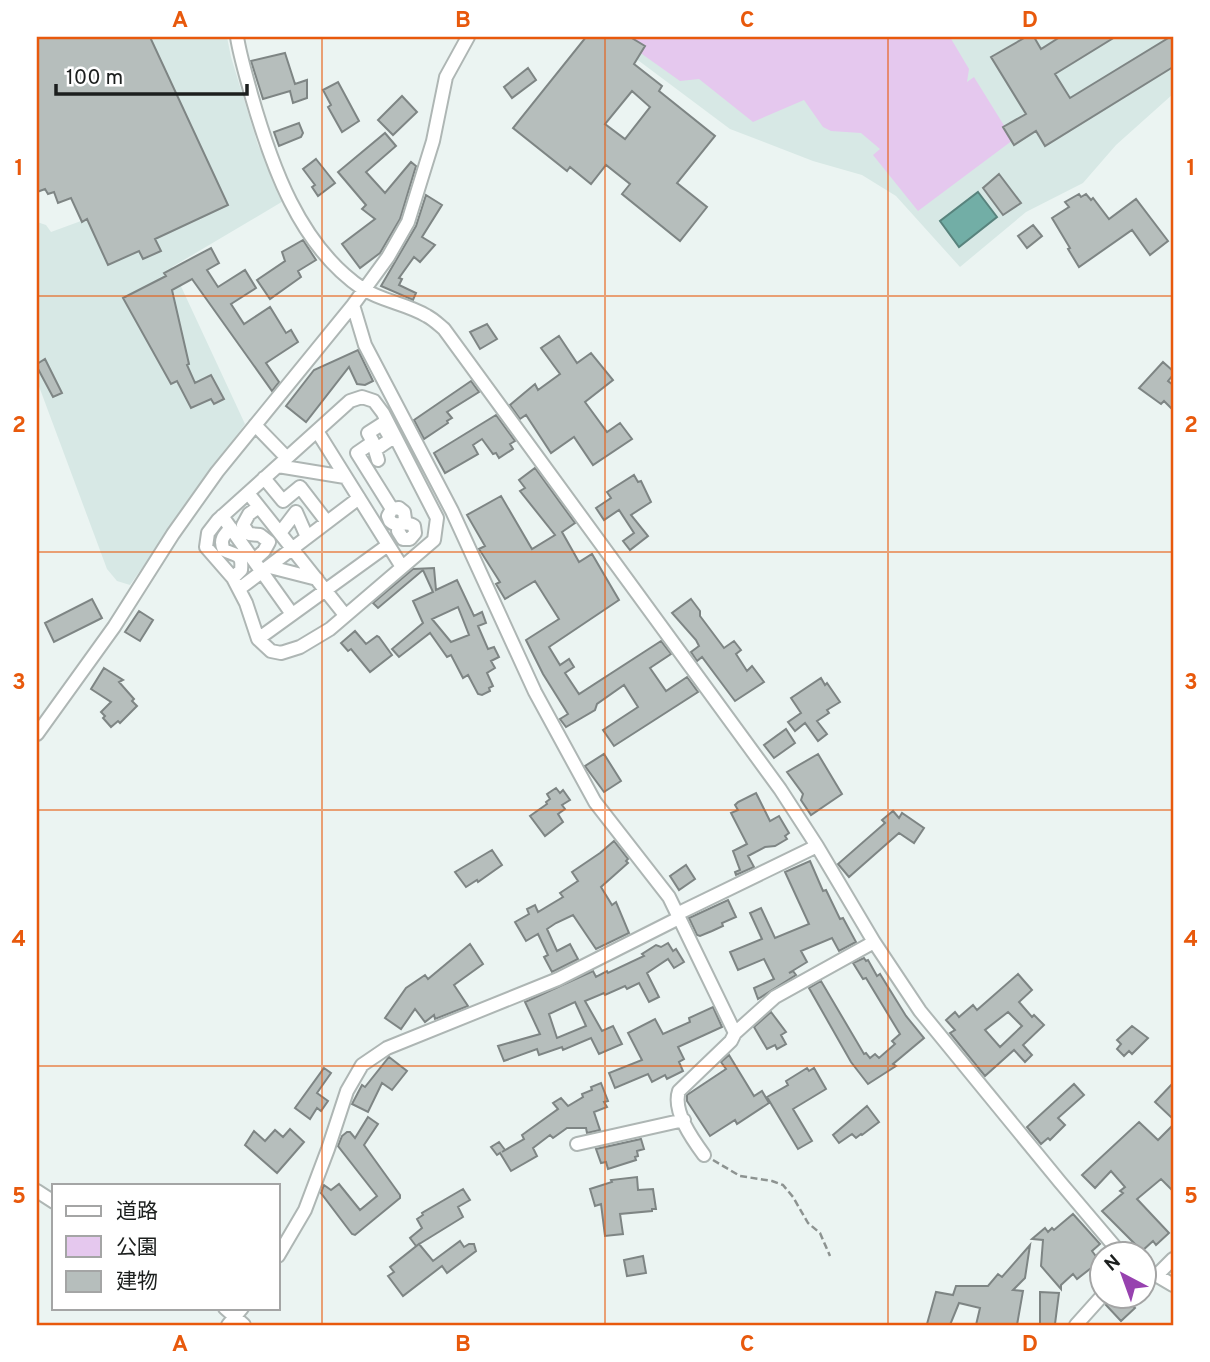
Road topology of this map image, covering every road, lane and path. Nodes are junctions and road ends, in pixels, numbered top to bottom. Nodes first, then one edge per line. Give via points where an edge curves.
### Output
1 (237, 37) edge
2 (468, 37) edge
3 (364, 290) junction
4 (353, 305) junction
5 (255, 425) junction
6 (317, 431) junction
7 (390, 431) junction
8 (378, 460) dead end
9 (283, 462) junction
10 (345, 477) junction
11 (264, 478) junction
12 (248, 493) junction
13 (359, 498) junction
14 (259, 507) junction
15 (222, 516) junction
16 (327, 522) junction
17 (401, 524) dead end
18 (231, 528) junction
19 (280, 533) junction
20 (307, 537) junction
21 (388, 545) junction
22 (292, 549) junction
23 (254, 560) junction
24 (402, 567) junction
25 (266, 570) junction
26 (317, 579) junction
27 (236, 583) junction
28 (326, 590) junction
29 (292, 614) junction
30 (345, 615) junction
31 (258, 639) junction
32 (37, 734) edge
33 (817, 846) junction
34 (678, 916) junction
35 (874, 942) junction
36 (735, 1033) junction
37 (684, 1120) junction
38 (577, 1144) dead end
39 (704, 1155) joint
40 (37, 1191) edge
41 (52, 1201) edge
42 (1109, 1240) edge
43 (280, 1253) edge
44 (830, 1256) dead end
45 (1173, 1259) edge
46 (1158, 1274) joint
47 (1173, 1284) edge
48 (1089, 1310) edge
49 (1076, 1325) edge

1 - 3 street via 277,174 317,244
2 - 3 street via 446,77 433,141 408,222
3 - 4 street
3 - 33 street via 425,315 444,329
4 - 5 street
4 - 34 street via 365,345 452,511 535,692 595,803 655,876
5 - 9 street
5 - 32 street via 195,503
6 - 7 street via 350,401 362,397 374,401
6 - 9 street
6 - 10 street
7 - 8 street via 391,439 375,450
7 - 17 street via 382,424 368,433 373,442 357,453 392,509 390,521
7 - 24 street via 437,519 434,540
9 - 10 street
9 - 11 street
10 - 13 street
11 - 12 street
11 - 16 street via 283,501 300,487
12 - 14 street
12 - 15 street
13 - 16 street
13 - 21 street
14 - 19 street
14 - 23 street via 243,525 249,534 269,542
15 - 18 street
15 - 27 street via 208,533 206,547
16 - 20 street
18 - 23 street
18 - 27 street via 221,544 242,559
19 - 20 street via 296,512
19 - 22 street
20 - 22 street
21 - 24 street
21 - 28 street
22 - 25 street
22 - 26 street
23 - 25 street
24 - 30 street
25 - 26 street
25 - 27 street
25 - 29 street
26 - 28 street
27 - 31 street
28 - 29 street
28 - 30 street
29 - 31 street
30 - 31 street via 330,629 289,651 271,650
33 - 34 street
33 - 35 street
34 - 36 street
34 - 43 street via 558,979 387,1048 362,1065 346,1091 305,1210
35 - 36 street via 775,998
35 - 42 street via 920,1011
36 - 37 street via 679,1091 676,1098
37 - 38 street
37 - 39 street
39 - 44 path via 740,1176 783,1185 820,1233
40 - 41 street
45 - 46 street
46 - 47 street
48 - 49 street

